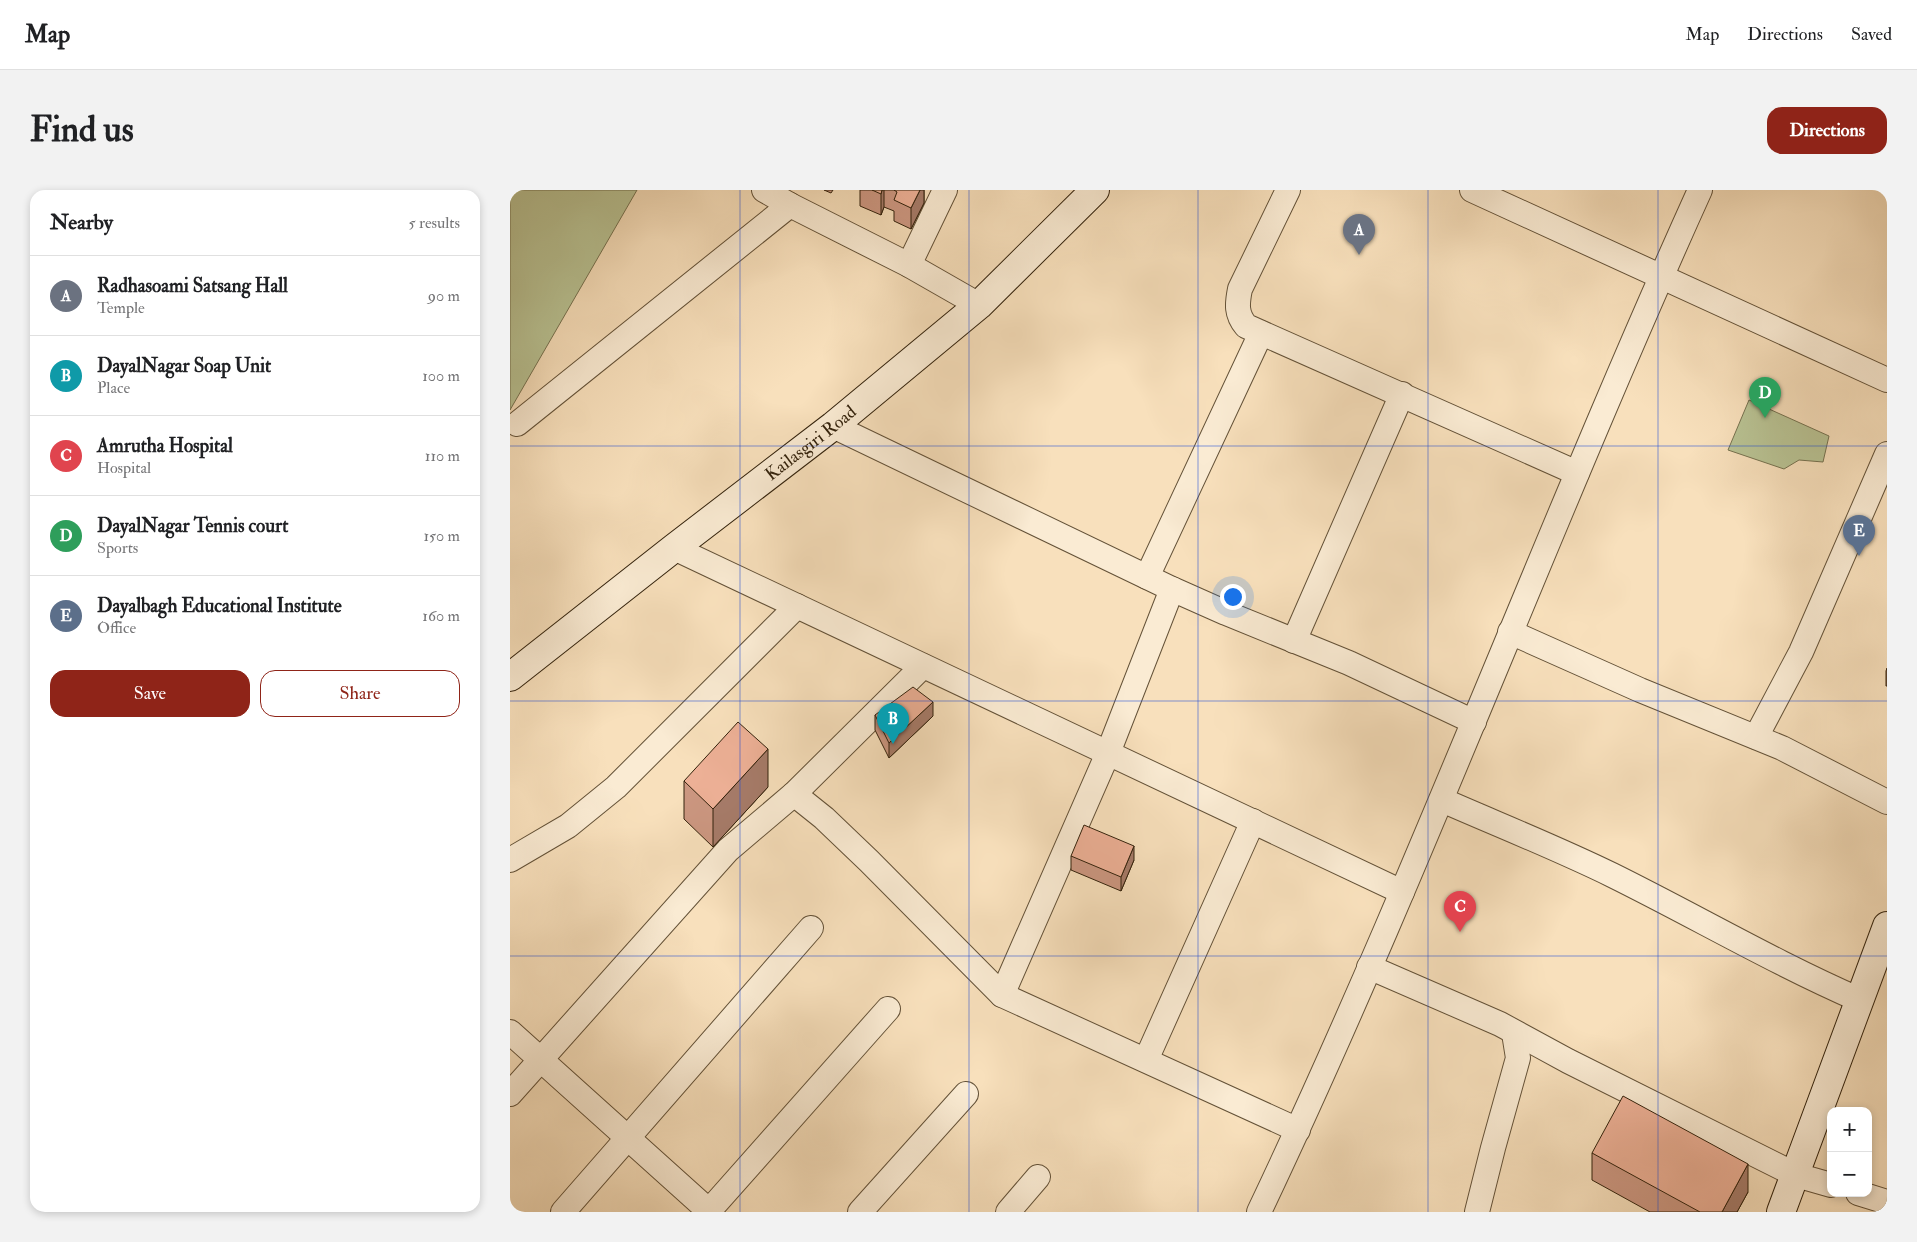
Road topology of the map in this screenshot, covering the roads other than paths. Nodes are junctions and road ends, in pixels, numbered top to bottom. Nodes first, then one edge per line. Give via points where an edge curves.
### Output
1 (764, 190) edge
2 (945, 190) edge
3 (1095, 190) edge
4 (1288, 190) edge
5 (1472, 190) edge
6 (1700, 190) edge
7 (790, 205) junction
8 (909, 265) junction
9 (1661, 277) junction
10 (979, 305) junction
11 (1262, 333) junction
12 (1887, 380) edge
13 (1402, 394) junction
14 (517, 424) dead end
15 (833, 426) junction
16 (1887, 454) edge
17 (1577, 473) junction
18 (674, 548) junction
19 (1147, 577) junction
20 (1172, 589) junction
21 (797, 606) junction
22 (1510, 632) junction
23 (1294, 641) junction
24 (923, 666) junction
25 (510, 677) edge
26 (1474, 722) junction
27 (1756, 737) junction
28 (1108, 753) junction
29 (794, 794) junction
30 (1442, 800) junction
31 (1887, 802) edge
32 (1253, 821) junction
33 (510, 860) edge
34 (1402, 892) junction
35 (1887, 926) edge
36 (811, 928) dead end
37 (1369, 967) junction
38 (1002, 995) junction
39 (1860, 1000) junction
40 (888, 1009) dead end
41 (510, 1032) edge
42 (1514, 1032) junction
43 (540, 1060) junction
44 (1146, 1060) junction
45 (510, 1094) edge
46 (966, 1094) dead end
47 (1298, 1130) junction
48 (629, 1137) junction
49 (1796, 1175) junction
50 (1038, 1177) dead end
51 (1827, 1184) edge
52 (1871, 1197) edge
53 (1887, 1202) edge
54 (563, 1212) edge
55 (709, 1212) edge
56 (860, 1212) edge
57 (1008, 1212) edge
58 (1259, 1212) edge
59 (1478, 1212) edge
60 (1781, 1212) edge

1 - 7 street
2 - 8 street
3 - 10 street, Kailasgiri Road
4 - 11 street via 1240,289 1239,318 1246,326
5 - 9 street
6 - 9 street
7 - 8 street
7 - 14 street
8 - 10 street
9 - 12 street
9 - 17 street
10 - 15 street, Kailasgiri Road
11 - 13 street
11 - 19 street
13 - 17 street
13 - 23 street
15 - 18 street, Kailasgiri Road
15 - 19 street
16 - 27 street via 1801,652
17 - 22 street
18 - 21 street
18 - 25 street, Kailasgiri Road
19 - 20 street
20 - 23 street
20 - 28 street
21 - 24 street
21 - 33 street via 616,787 568,826
22 - 26 street
22 - 27 street
23 - 26 street via 1349,663
24 - 28 street
24 - 29 street
26 - 30 street
27 - 31 street
28 - 32 street
28 - 38 street
29 - 38 street via 870,861
29 - 43 street via 728,850
30 - 34 street
30 - 39 street via 1612,875
32 - 34 street
32 - 44 street
34 - 37 street
35 - 39 street
36 - 48 street
37 - 42 street
37 - 47 street
38 - 44 street
39 - 49 street
40 - 55 street
41 - 43 street
42 - 49 street
42 - 59 street via 1518,1058
43 - 45 street
43 - 48 street
44 - 47 street
46 - 56 street
47 - 58 street
48 - 54 street
48 - 55 street
49 - 51 street
49 - 60 street
50 - 57 street
52 - 53 street

